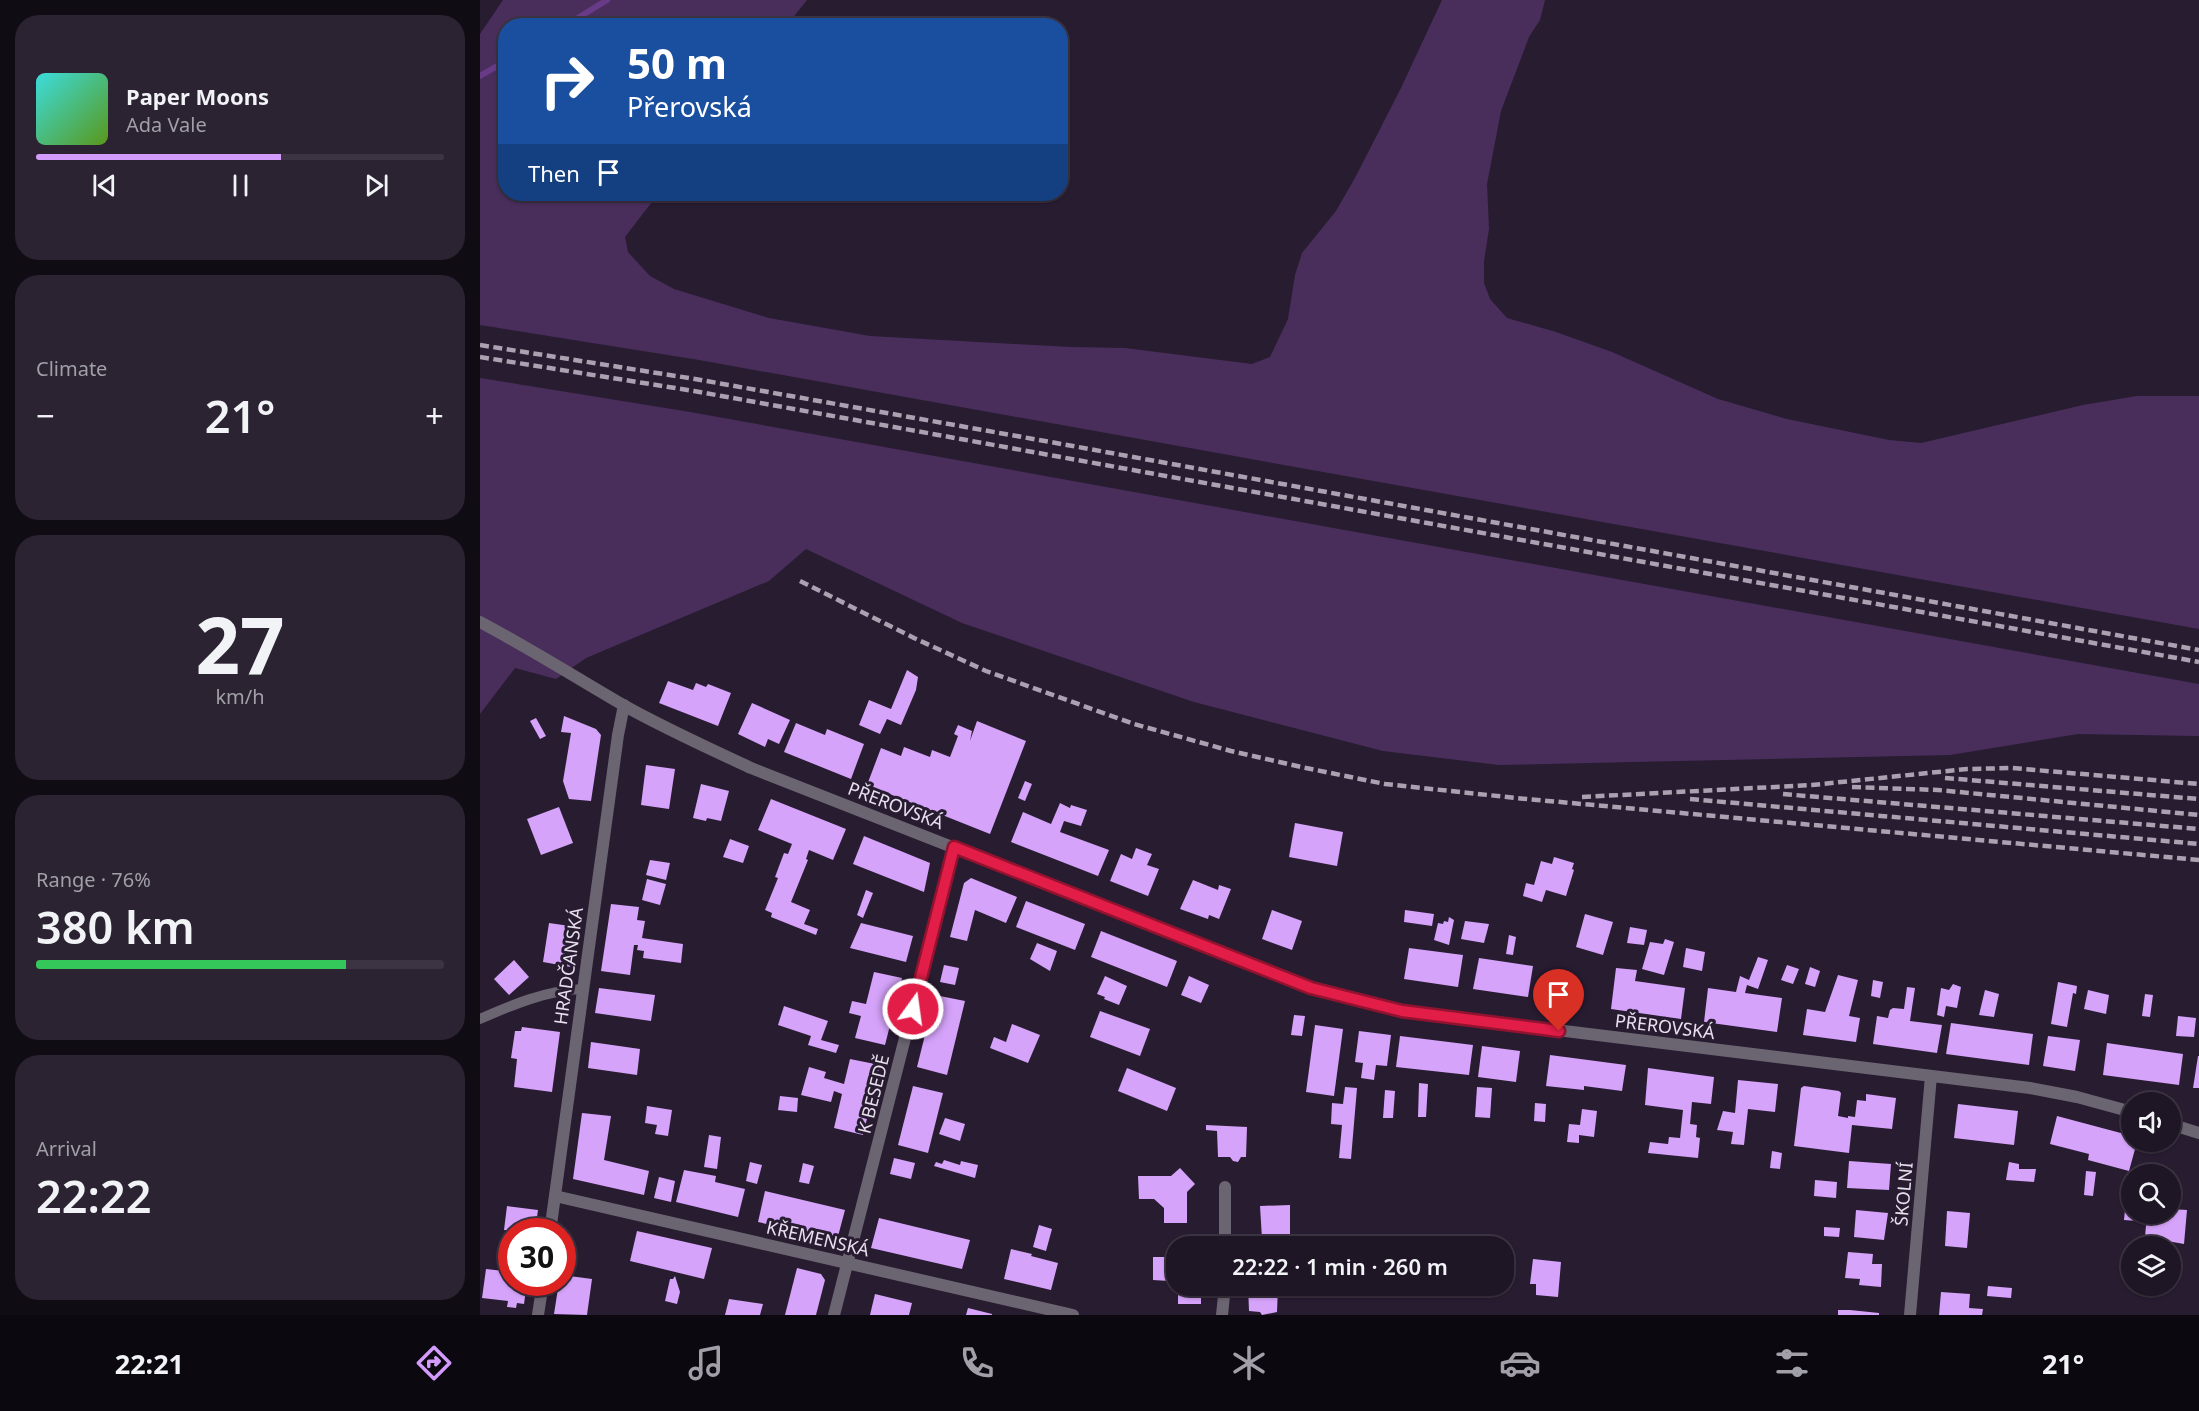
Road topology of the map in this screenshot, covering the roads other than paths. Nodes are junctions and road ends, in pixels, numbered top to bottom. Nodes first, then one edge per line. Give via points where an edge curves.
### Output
1 (480, 622) edge
2 (624, 705) junction
3 (954, 847) junction
4 (583, 989) junction
5 (480, 1019) edge
6 (1931, 1076) junction
7 (2121, 1109) edge
8 (2181, 1127) edge
9 (2199, 1133) edge
10 (1225, 1187) dead end
11 (555, 1196) junction
12 (552, 1218) edge
13 (1225, 1236) edge
14 (848, 1263) junction
15 (541, 1296) edge
16 (1224, 1296) edge
17 (538, 1315) edge
18 (834, 1315) edge
19 (1073, 1315) edge
20 (1222, 1315) edge
21 (1910, 1315) edge

1 - 2 street, PŘEROVSKÁ
2 - 3 street, PŘEROVSKÁ via 751,768
2 - 4 street, HRADČANSKÁ
3 - 6 street, PŘEROVSKÁ via 1269,973 1368,1004 1443,1017
3 - 14 street, K BESEDĚ
4 - 5 lane via 560,991
4 - 11 street, HRADČANSKÁ
6 - 7 street, PŘEROVSKÁ via 2057,1092
6 - 21 street, ŠKOLNÍ
8 - 9 street
10 - 13 street
11 - 12 street, HRADČANSKÁ
11 - 14 street, KŘEMENSKÁ
14 - 18 street, K BESEDĚ
14 - 19 street, KŘEMENSKÁ
15 - 17 street
16 - 20 street

